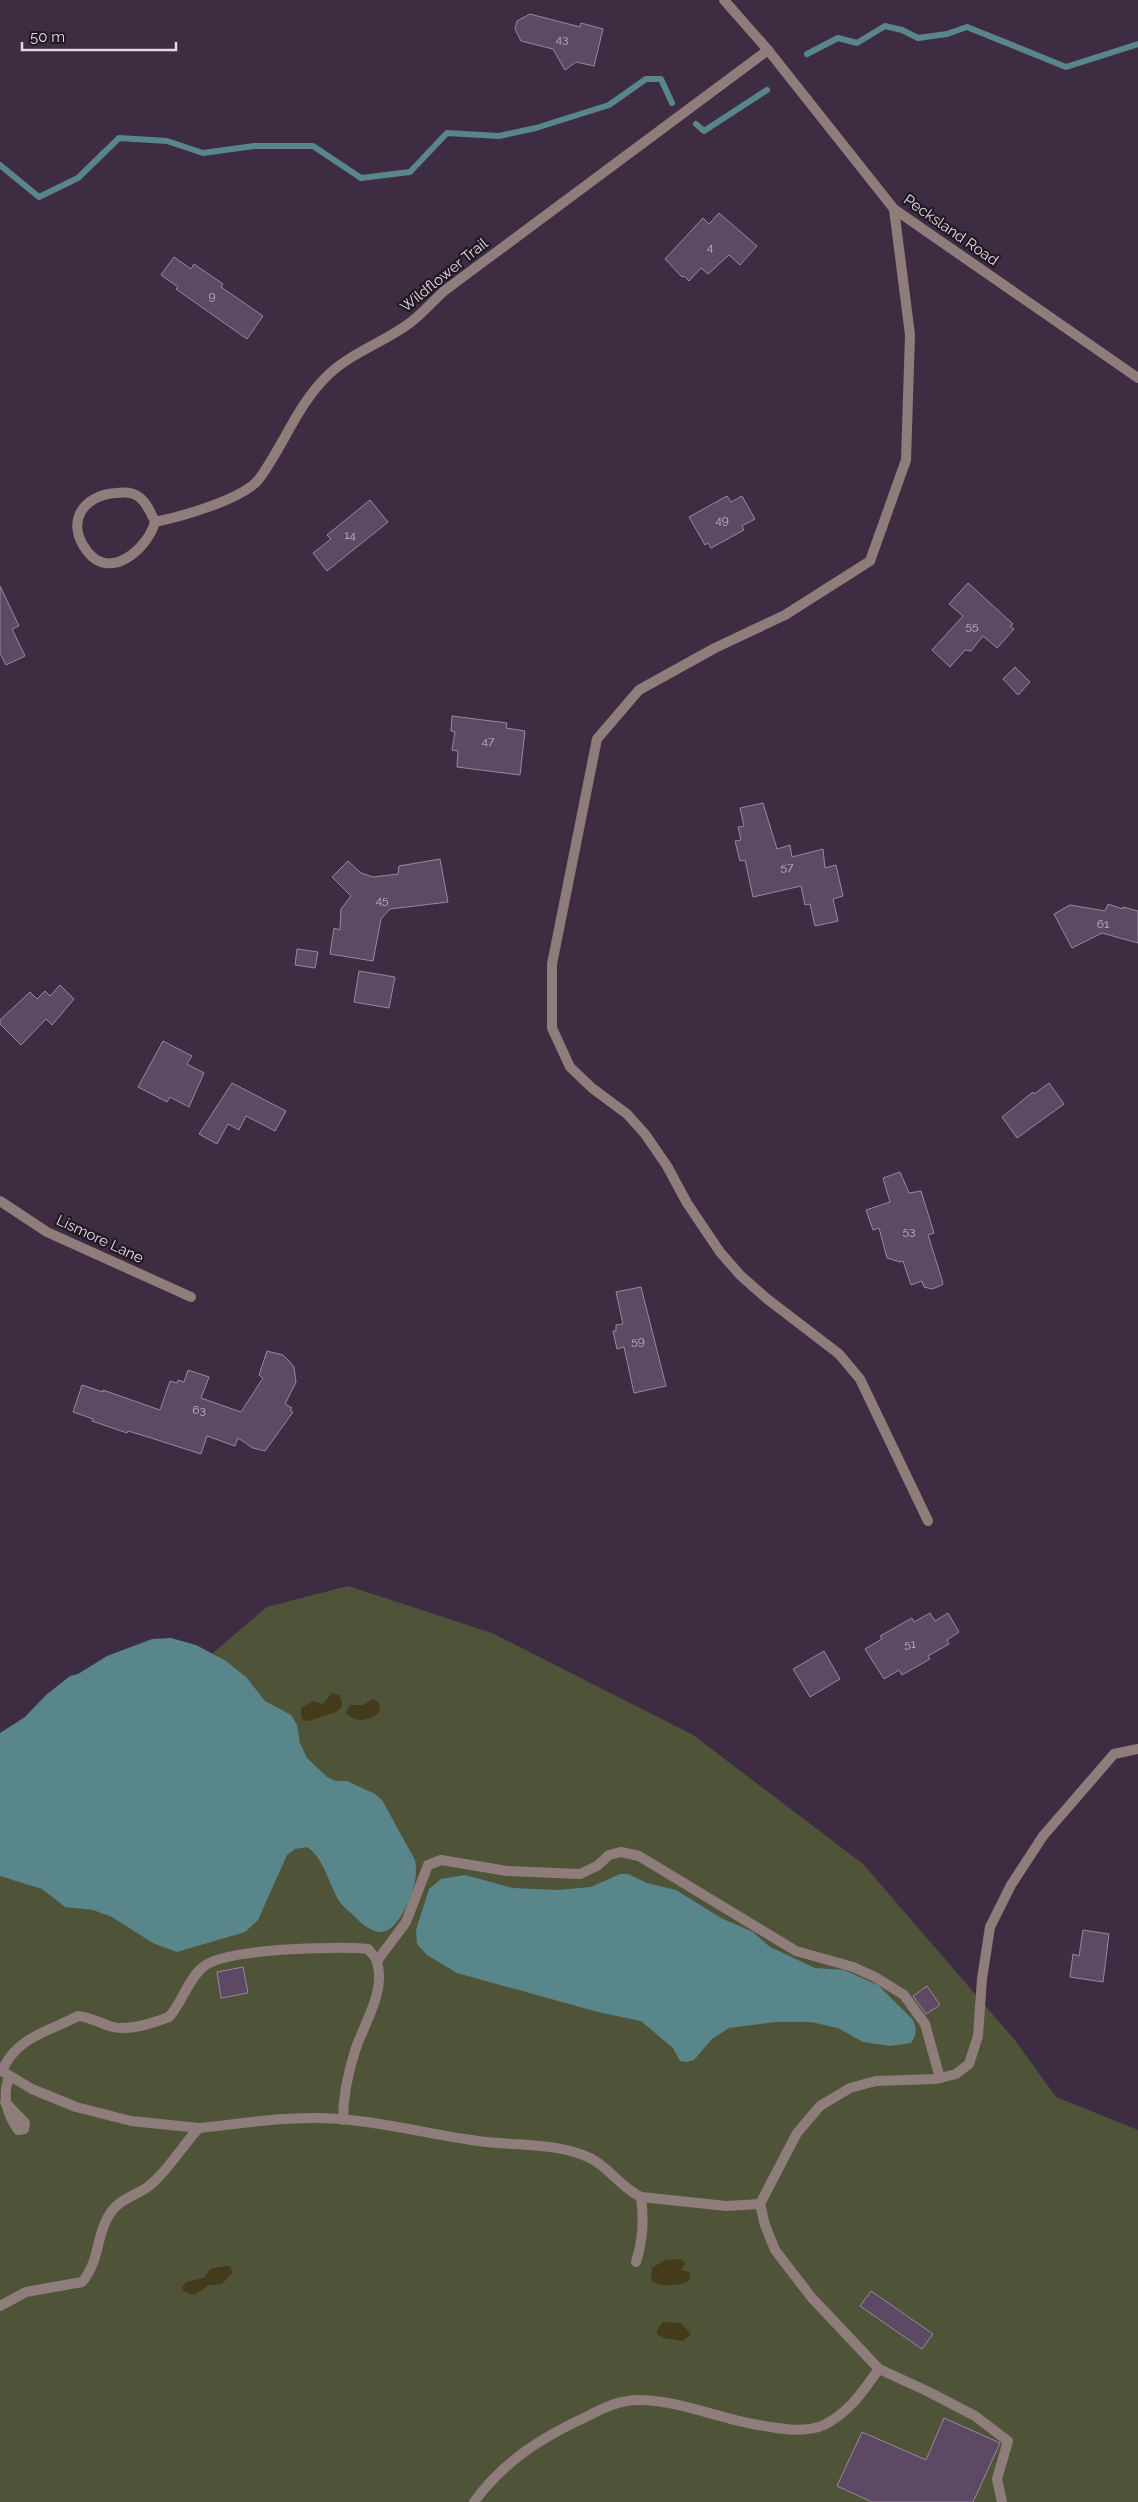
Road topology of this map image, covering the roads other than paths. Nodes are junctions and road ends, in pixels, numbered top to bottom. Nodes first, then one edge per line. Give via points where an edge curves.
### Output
1 (724, 0) edge
2 (768, 50) junction
3 (894, 209) junction
4 (1138, 378) edge
5 (155, 522) junction
6 (0, 1201) edge
7 (191, 1297) dead end
8 (928, 1521) dead end
9 (1138, 1748) edge
10 (377, 1961) junction
11 (4, 2072) edge
12 (940, 2078) junction
13 (6, 2102) dead end
14 (343, 2120) junction
15 (199, 2128) junction
16 (641, 2198) junction
17 (760, 2204) junction
18 (636, 2262) dead end
19 (0, 2306) edge
20 (879, 2369) junction
21 (474, 2502) edge
22 (1002, 2502) edge

1 - 2 street, Pecksland Road
2 - 3 street, Pecksland Road
2 - 5 street, Wildflower Trail via 444,291 410,322 354,355 328,375 301,407 258,481 214,505
3 - 4 street, Pecksland Road
3 - 8 street via 910,335 906,460 870,561 785,615 715,648 639,690 597,740 552,964 552,1028 570,1067 627,1114 645,1134 687,1203 730,1264 766,1298 840,1354 860,1379
5 - 5 street via 138,496 125,492 103,494 90,500 80,510 77,524 80,540 87,552 96,560 111,564 123,561 144,545 152,535
6 - 7 street, Lismore Lane via 47,1232
9 - 12 street via 1114,1754 1043,1836 1011,1885 990,1927 978,2036 969,2064 956,2074
10 - 11 street via 368,1949 348,1947 214,1959 201,1968 169,2017 116,2028 78,2016 24,2041 8,2058
10 - 12 street via 406,1922 428,1866 434,1863 441,1860 506,1871 580,1874 598,1866 609,1855 621,1852 639,1856 788,1947 853,1967 904,1995 926,2024
10 - 14 street via 376,2000 354,2053 344,2098
11 - 13 street
11 - 15 street via 32,2089 76,2107 131,2120
12 - 17 street via 876,2081 850,2088 820,2106 797,2133
14 - 15 street via 320,2118
14 - 16 street via 570,2152 592,2158
15 - 19 street via 163,2173 111,2212 93,2265 82,2282 26,2292
16 - 17 street via 726,2206
16 - 18 street via 643,2239
17 - 20 street via 775,2250 812,2298
20 - 21 street via 852,2407 822,2426 786,2430 670,2404 621,2401 551,2433 488,2483
20 - 22 street via 975,2416 1008,2441 998,2478

